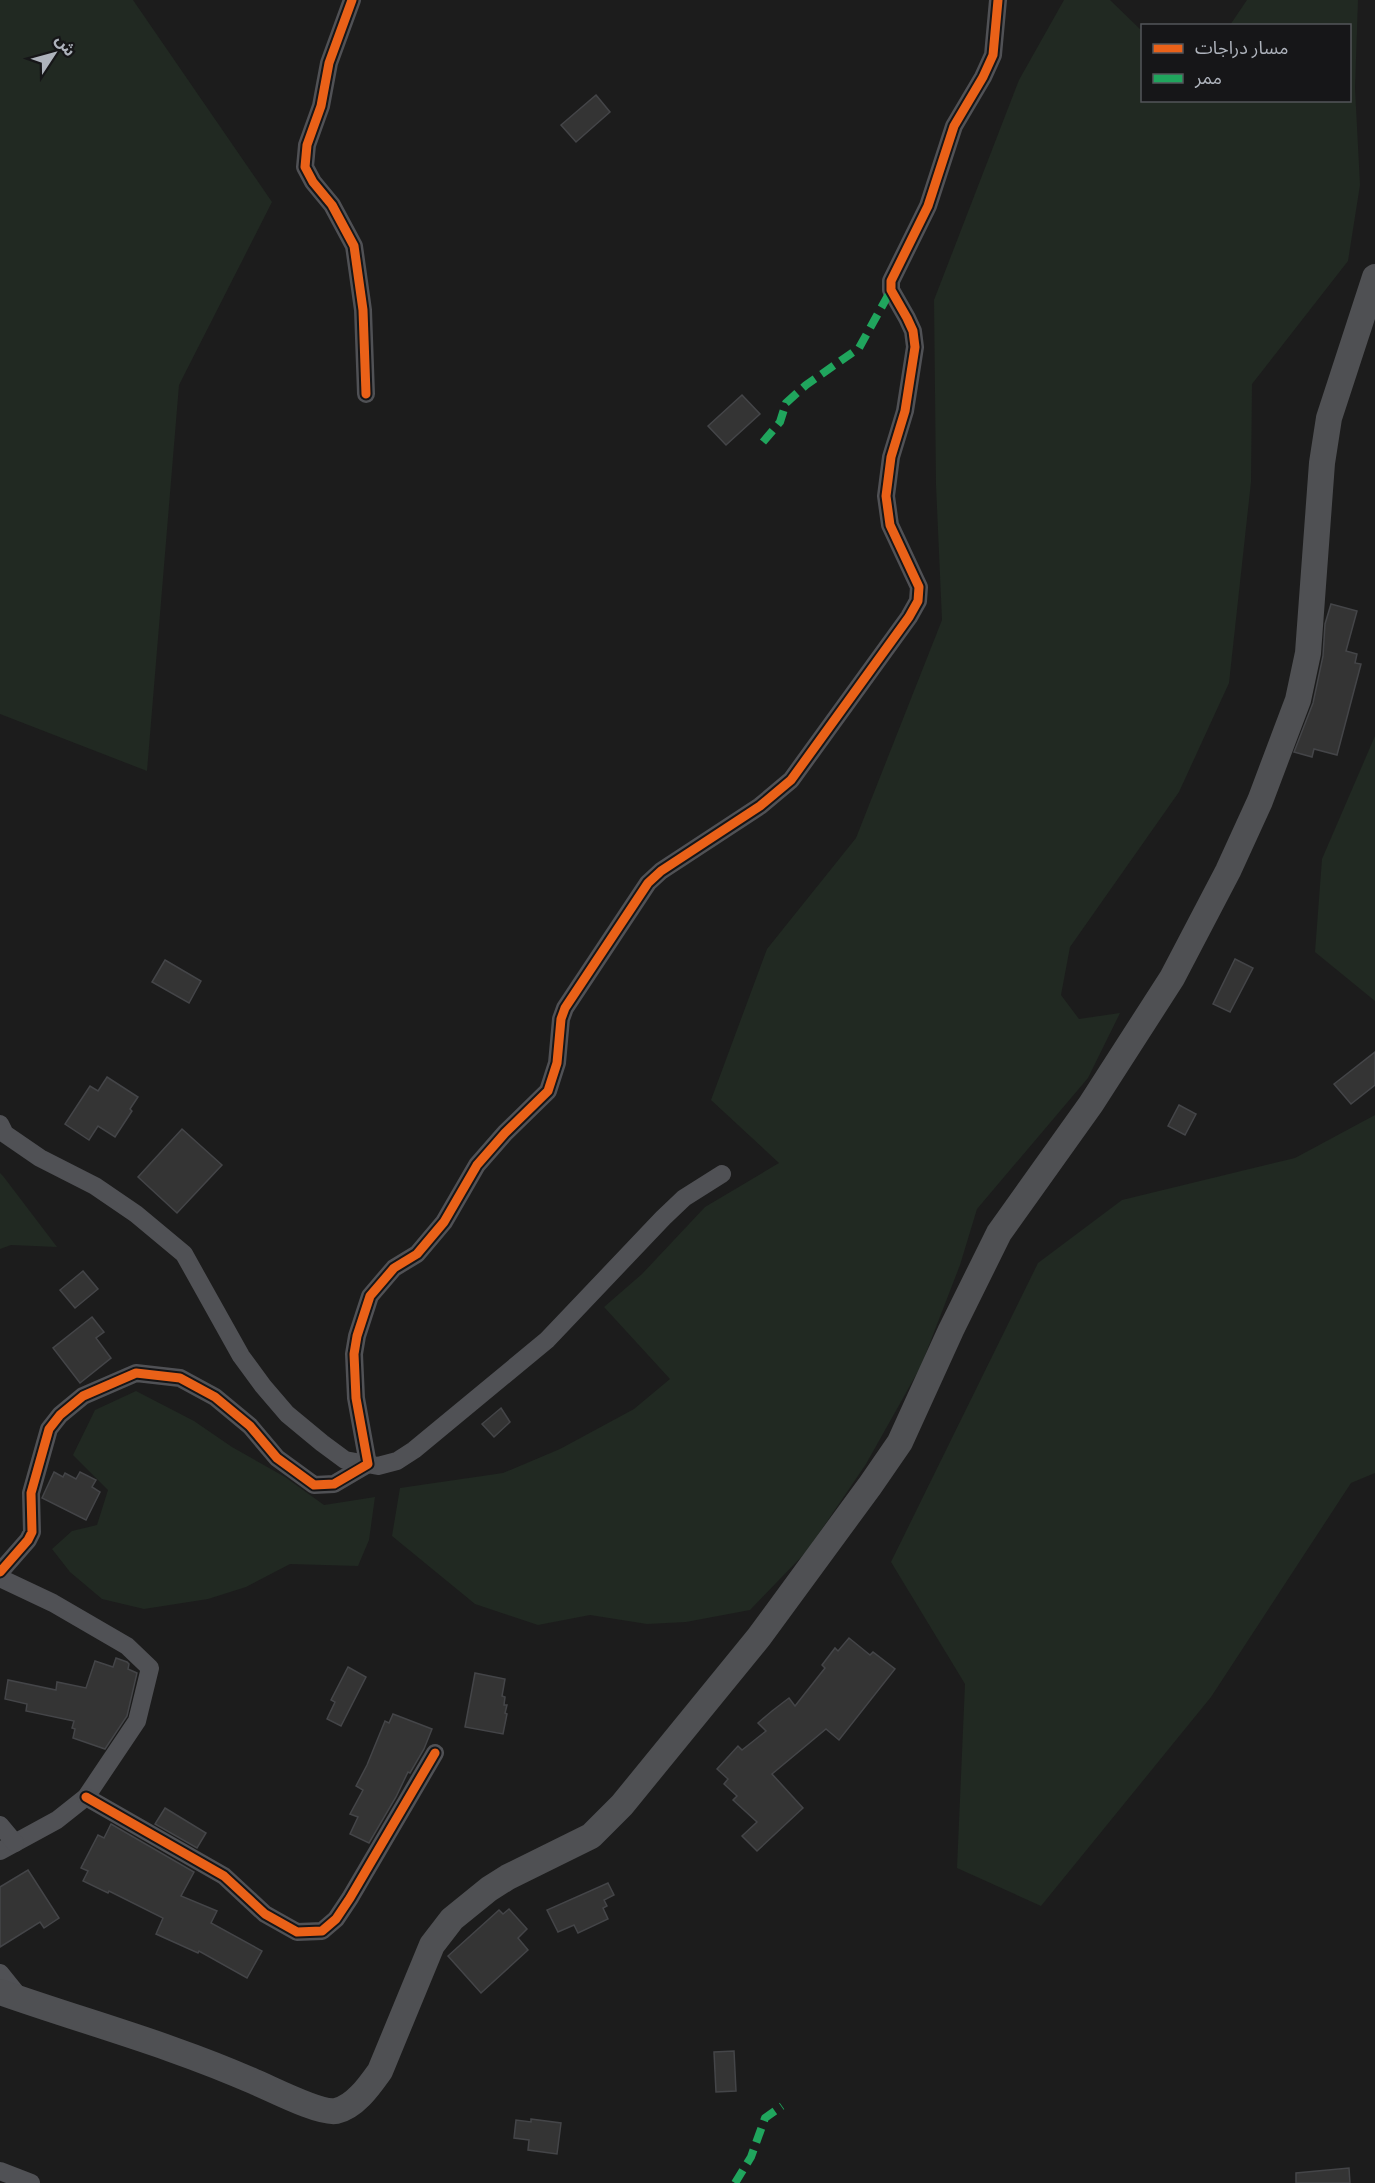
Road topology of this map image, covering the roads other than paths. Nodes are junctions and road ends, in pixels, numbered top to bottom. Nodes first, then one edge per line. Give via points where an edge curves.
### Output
1 (352, 0) edge
2 (998, 0) edge
3 (1375, 278) edge
4 (366, 394) dead end
5 (0, 1124) edge
6 (722, 1174) dead end
7 (368, 1464) junction
8 (0, 1572) edge
9 (0, 1578) edge
10 (435, 1754) dead end
11 (86, 1797) junction
12 (0, 1825) edge
13 (8, 1847) edge
14 (0, 1973) edge
15 (11, 1996) edge
16 (0, 2171) edge
17 (31, 2183) edge

1 - 4 street via 329,63 305,167 354,246 363,310
2 - 7 street via 993,55 954,126 928,206 891,281 891,290 913,331 915,346 905,411 891,457 886,505 890,525 919,587 918,601 791,780 648,883 565,1008 548,1091 477,1165 444,1222 417,1254 394,1268 370,1296 354,1354 356,1398
3 - 15 main road via 1329,418 1308,654 1298,700 1260,801 1172,978 1091,1104 999,1233 900,1442 759,1637 622,1804 591,1836 508,1877 452,1919 432,1945 380,2071 356,2100 336,2111 314,2108 205,2060
5 - 7 street via 5,1134 40,1158 95,1186 184,1254 262,1386 287,1414 345,1460
6 - 7 street via 684,1198 547,1340 414,1450 397,1461 378,1466
7 - 8 street via 333,1484 314,1485 277,1458 250,1426 215,1397 180,1378 136,1373 82,1396 49,1429 31,1493 32,1532
9 - 11 street via 127,1646 150,1668 137,1722
10 - 11 street via 350,1898 322,1931 297,1932 265,1914 224,1876
11 - 13 street via 57,1820
12 - 13 street
14 - 15 street
16 - 17 street

